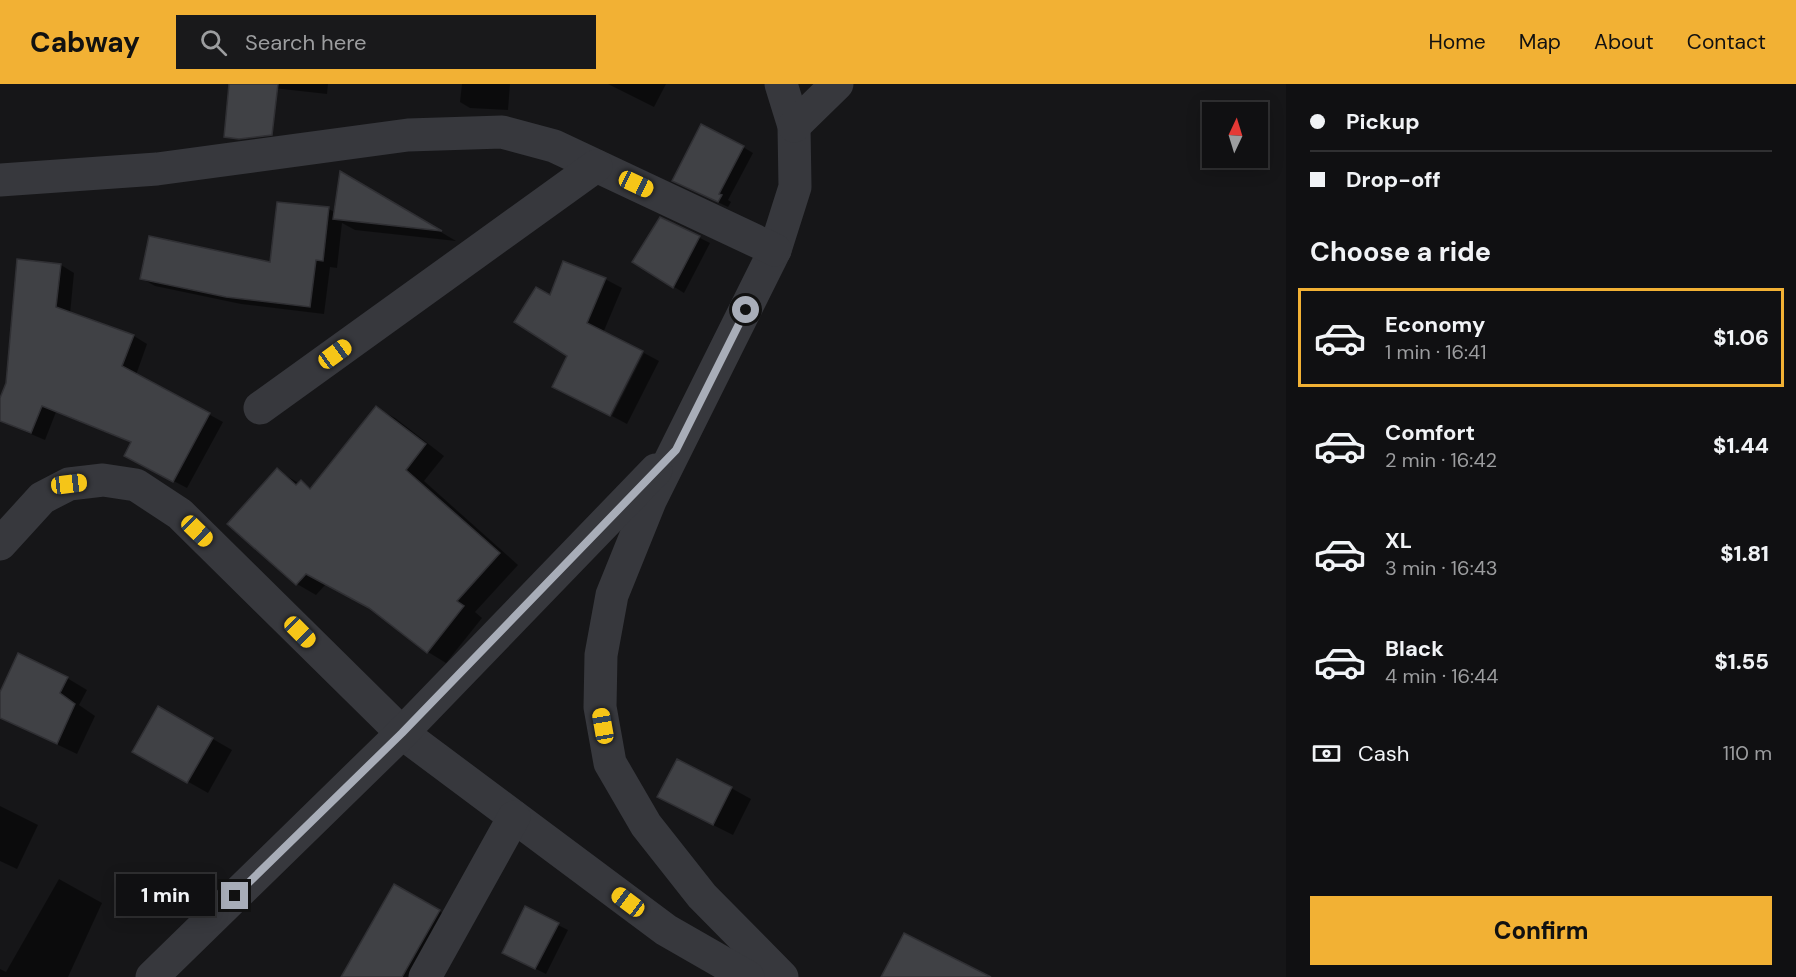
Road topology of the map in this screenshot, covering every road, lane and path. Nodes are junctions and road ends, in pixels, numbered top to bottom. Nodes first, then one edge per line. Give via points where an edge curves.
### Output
1 (781, 84) edge
2 (837, 84) edge
3 (794, 126) junction
4 (596, 166) junction
5 (0, 180) edge
6 (776, 250) junction
7 (260, 408) dead end
8 (676, 450) junction
9 (0, 544) edge
10 (402, 733) junction
11 (514, 817) junction
12 (152, 977) edge
13 (425, 977) edge
14 (748, 977) edge
15 (782, 977) edge

1 - 3 street
2 - 3 street
3 - 6 street via 795,187
4 - 5 street via 554,146 502,132 481,132 408,135 157,170
4 - 6 street
4 - 7 street
6 - 8 street
8 - 10 street
8 - 15 street via 650,501 612,595 601,655 600,707 610,763 646,825 702,896
9 - 10 street via 42,498 69,484 103,480 136,485 180,514
10 - 11 street
10 - 12 street
11 - 13 street
11 - 14 street via 666,930

